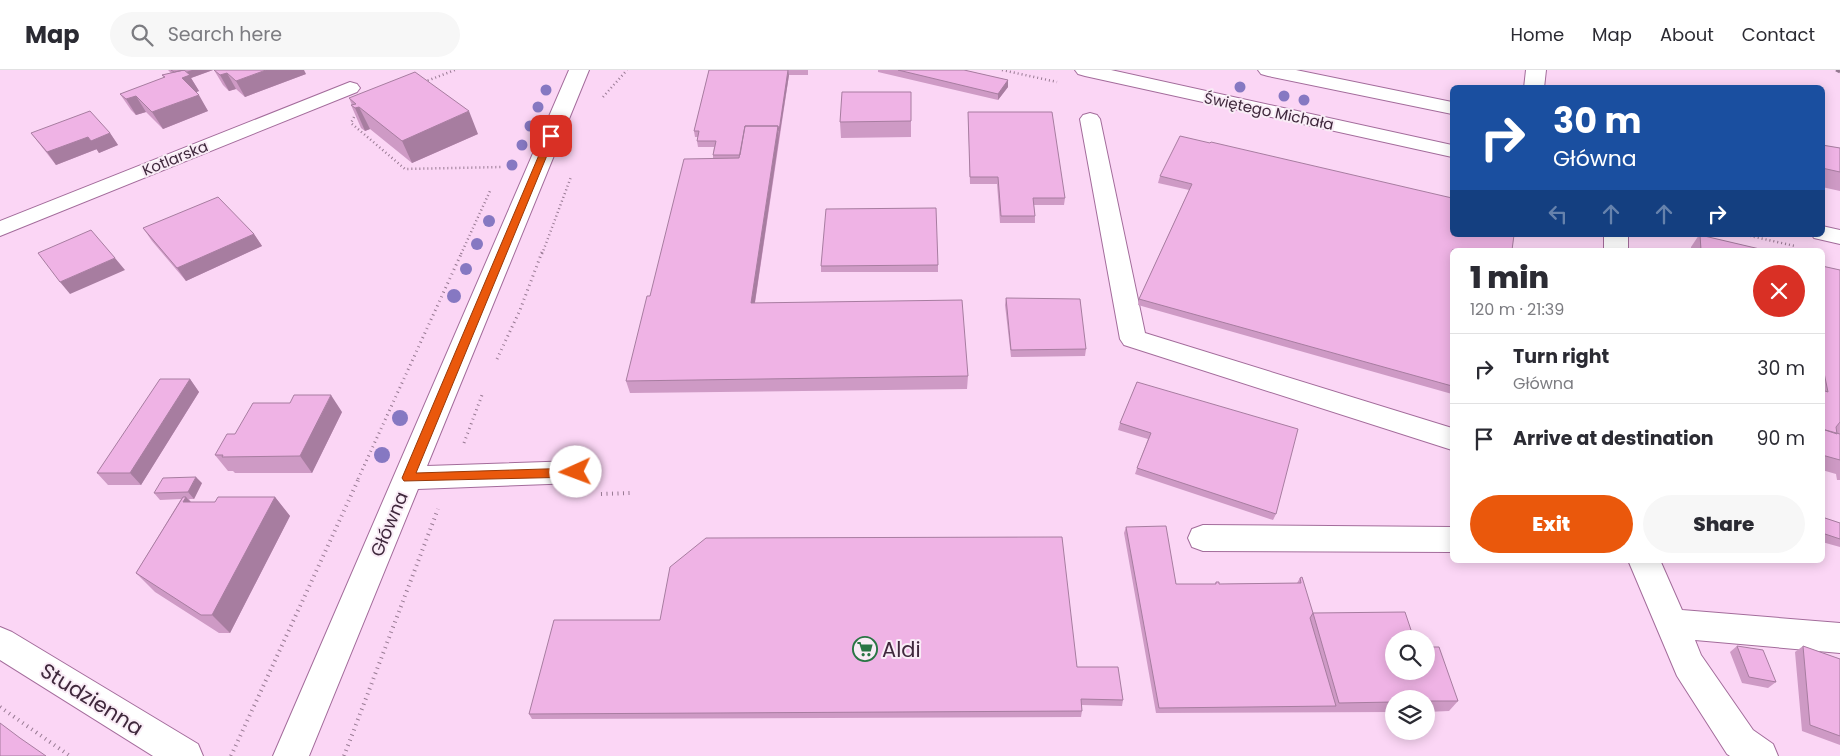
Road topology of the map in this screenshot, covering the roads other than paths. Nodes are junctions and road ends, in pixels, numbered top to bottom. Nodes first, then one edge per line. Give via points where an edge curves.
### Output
1 (579, 70) edge
2 (1085, 70) edge
3 (1268, 70) edge
4 (1536, 70) edge
5 (1326, 76) edge
6 (1534, 85) edge
7 (350, 88) dead end
8 (1450, 107) edge
9 (1090, 119) dead end
10 (1450, 151) edge
11 (0, 229) edge
12 (1825, 234) edge
13 (1840, 237) edge
14 (1450, 438) edge
15 (576, 472) dead end
16 (408, 478) junction
17 (1203, 538) dead end
18 (1450, 540) edge
19 (1645, 563) edge
20 (1671, 624) junction
21 (1840, 638) edge
22 (0, 642) edge
23 (185, 756) edge
24 (291, 756) edge
25 (1760, 756) edge

1 - 16 street, Główna
2 - 10 street, Świętego Michała
3 - 5 street
4 - 6 street
5 - 8 street
7 - 11 street, Kotlarska
9 - 14 street via 1133,339
12 - 13 street
15 - 16 street
16 - 24 street, Główna
17 - 18 street
19 - 20 street
20 - 21 street
20 - 25 street via 1688,665 1740,742
22 - 23 street, Studzienna

